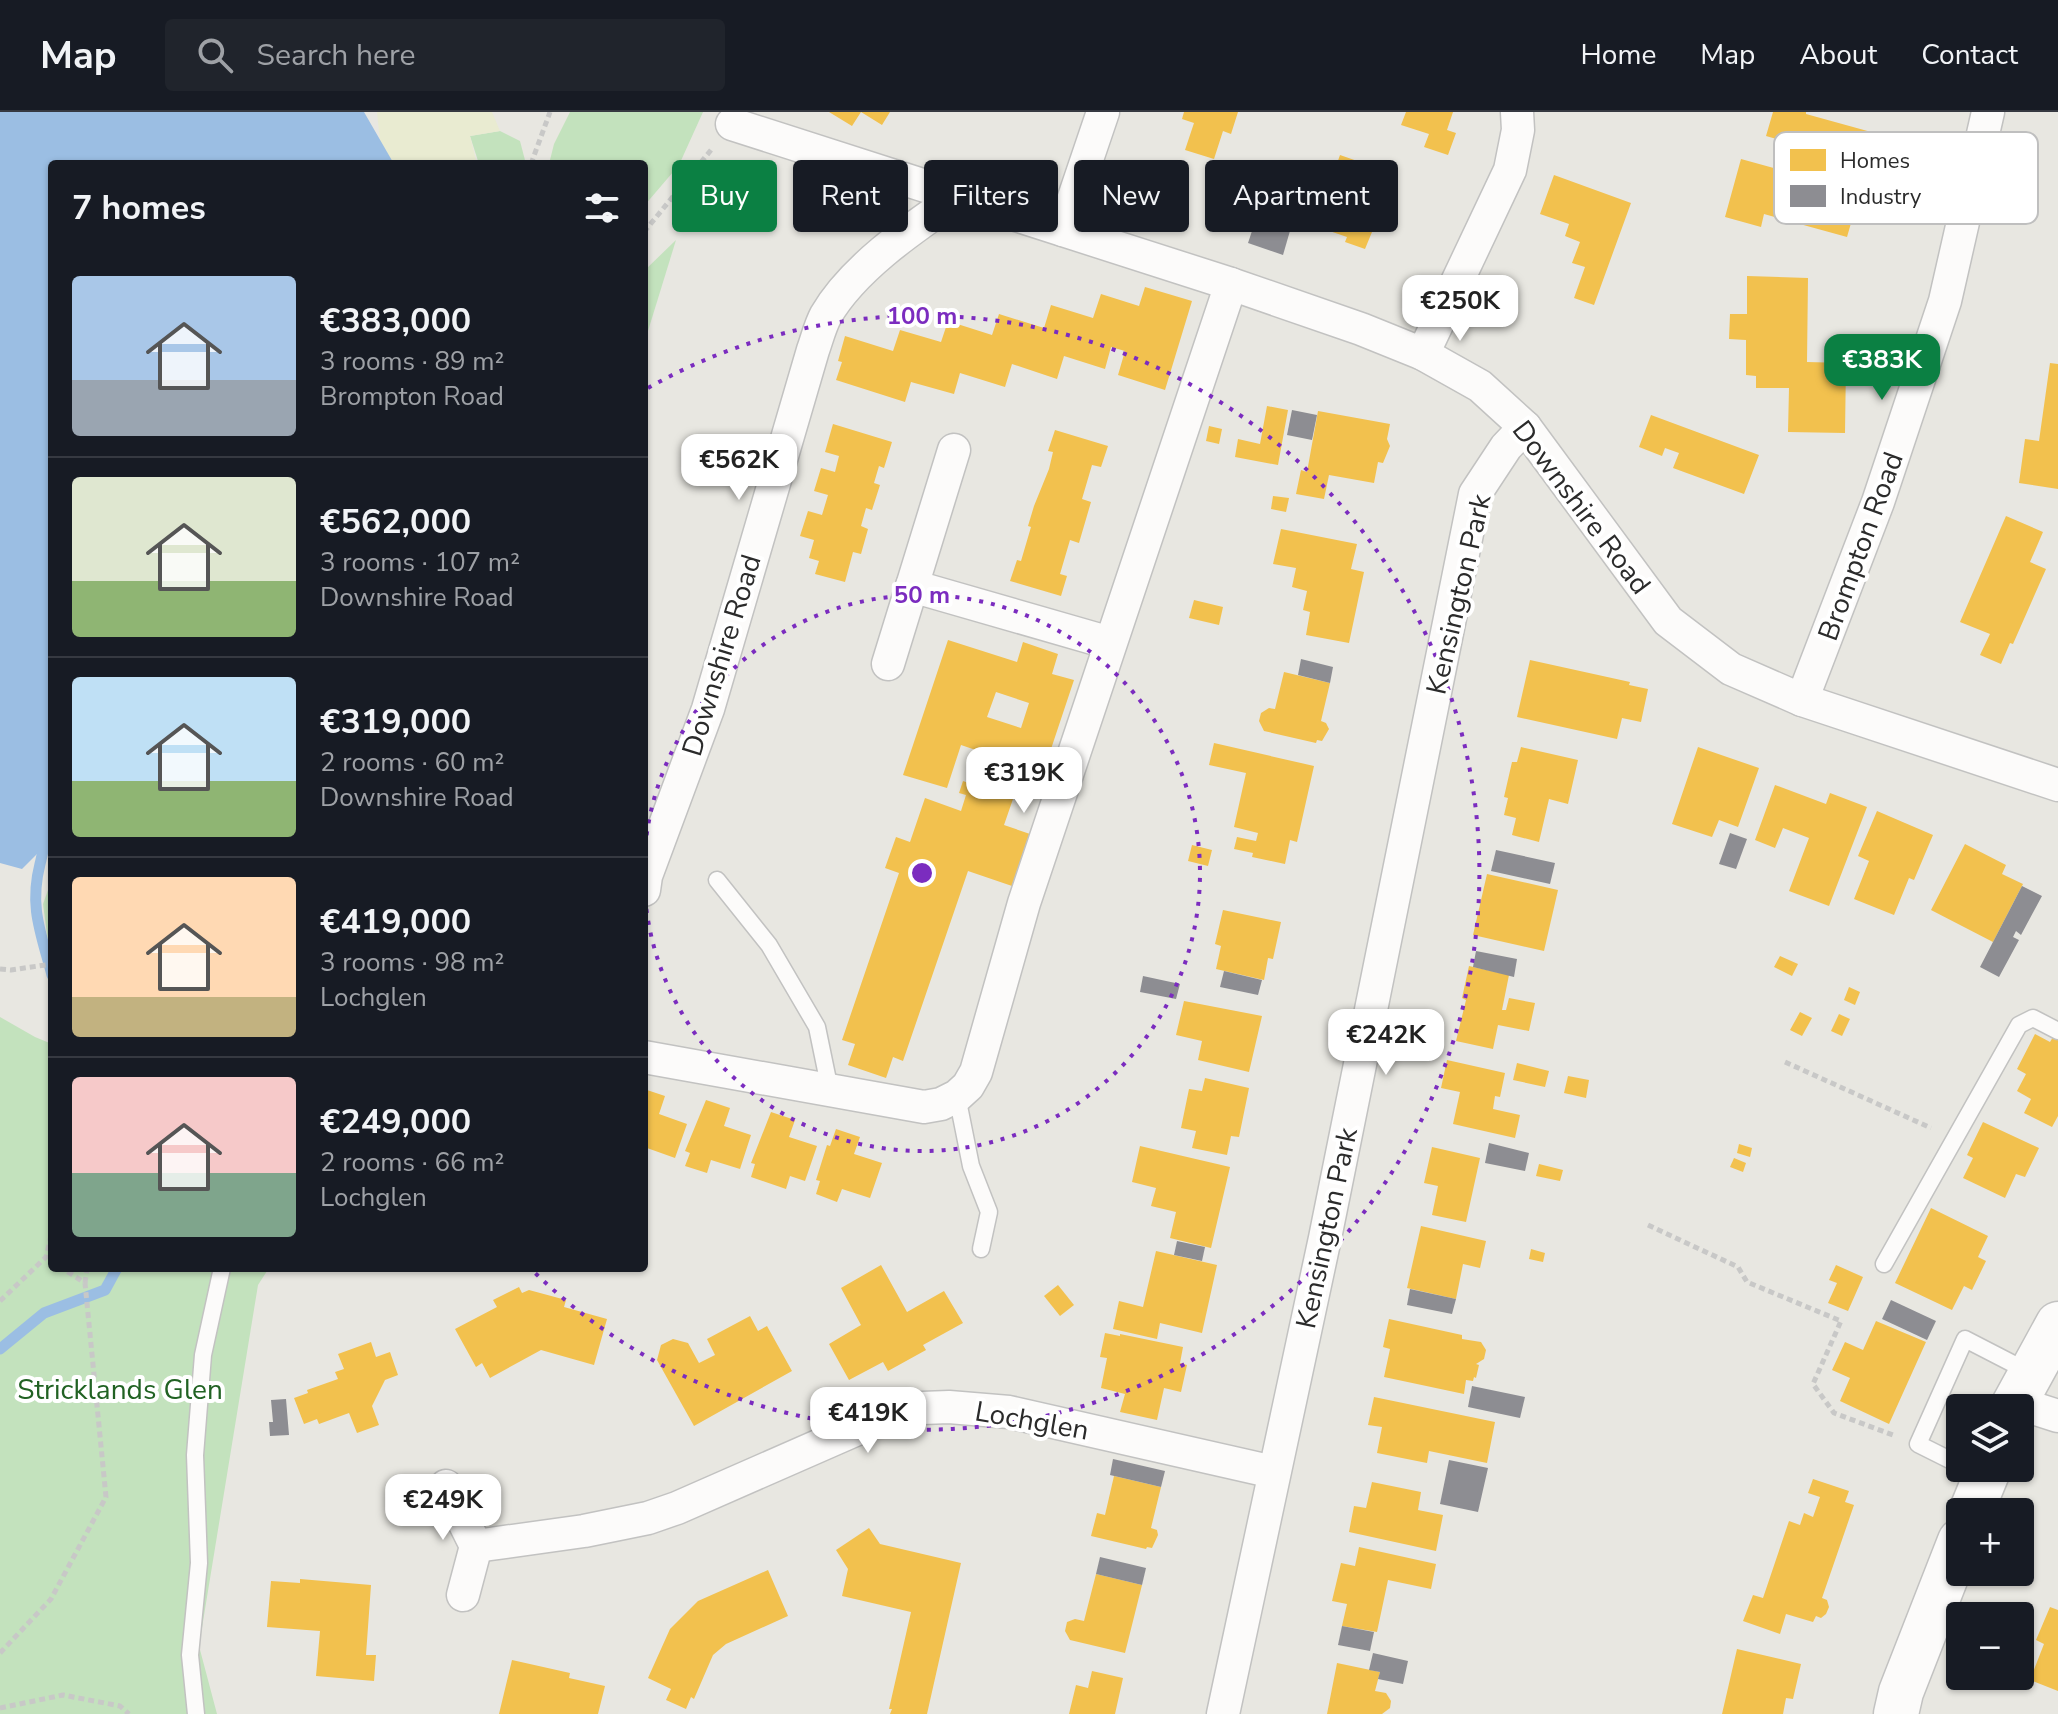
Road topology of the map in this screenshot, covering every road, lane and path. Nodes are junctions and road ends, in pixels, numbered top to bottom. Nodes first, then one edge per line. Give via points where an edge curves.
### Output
1 (550, 112) edge
2 (1103, 112) edge
3 (1517, 112) edge
4 (1988, 112) edge
5 (732, 124) joint
6 (1983, 132) edge
7 (532, 160) edge
8 (924, 185) edge
9 (924, 222) edge
10 (1963, 224) edge
11 (648, 227) edge
12 (1058, 228) edge
13 (1063, 230) junction
14 (1231, 284) junction
15 (1423, 354) junction
16 (1525, 427) junction
17 (954, 450) dead end
18 (912, 586) junction
19 (1110, 643) junction
20 (888, 664) dead end
21 (1802, 700) junction
22 (2058, 785) edge
23 (648, 871) edge
24 (717, 880) dead end
25 (48, 965) edge
26 (0, 969) edge
27 (2058, 1031) edge
28 (648, 1058) edge
29 (1785, 1062) dead end
30 (830, 1090) junction
31 (957, 1096) junction
32 (1954, 1138) junction
33 (1648, 1225) dead end
34 (48, 1248) edge
35 (981, 1249) dead end
36 (46, 1257) joint
37 (1884, 1264) dead end
38 (68, 1272) edge
39 (86, 1272) edge
40 (221, 1272) edge
41 (85, 1284) junction
42 (0, 1301) edge
43 (2058, 1324) edge
44 (2018, 1394) edge
45 (2020, 1394) edge
46 (2034, 1403) edge
47 (2058, 1416) edge
48 (1918, 1444) junction
49 (1946, 1461) edge
50 (1273, 1472) junction
51 (446, 1486) dead end
52 (476, 1546) junction
53 (1946, 1577) edge
54 (463, 1595) dead end
55 (0, 1653) edge
56 (0, 1708) edge
57 (129, 1714) edge
58 (196, 1714) edge
59 (1223, 1714) edge
60 (1896, 1714) edge

1 - 7 path
2 - 13 street
3 - 15 street via 1510,170
4 - 6 street, Brompton Road
5 - 8 street, Downshire Road
5 - 11 path
9 - 23 street, Downshire Road via 879,255 824,318 708,709
10 - 21 street, Brompton Road via 1945,301 1878,502
12 - 13 street, Downshire Road
13 - 14 street, Downshire Road
14 - 15 street, Downshire Road
14 - 19 street
15 - 16 street, Downshire Road via 1480,386
16 - 21 street, Downshire Road via 1668,621 1731,669
16 - 50 street, Kensington Park via 1475,494
17 - 18 street
18 - 19 street
18 - 20 street
19 - 31 street via 1024,903 982,1055 968,1086
21 - 22 street, Downshire Road
24 - 30 lane via 769,945 817,1027
25 - 26 path
27 - 32 lane via 2033,1018 2019,1025
28 - 30 street
29 - 32 path
30 - 31 street via 924,1107
31 - 35 lane via 971,1166 989,1212
32 - 37 lane
33 - 48 path via 1738,1267 1747,1282 1841,1321 1813,1384 1834,1413
34 - 36 path
36 - 42 path
38 - 41 path
39 - 41 path
40 - 58 lane via 203,1355 195,1455 199,1563 190,1655
41 - 55 path via 106,1497 51,1599
43 - 45 street
44 - 48 lane via 1965,1339
46 - 47 street
48 - 49 lane
50 - 52 street, Lochglen via 1009,1412 922,1408 889,1415 648,1518
50 - 59 street, Kensington Park
51 - 52 street
52 - 54 street
53 - 60 street
56 - 57 path via 63,1695 120,1706

